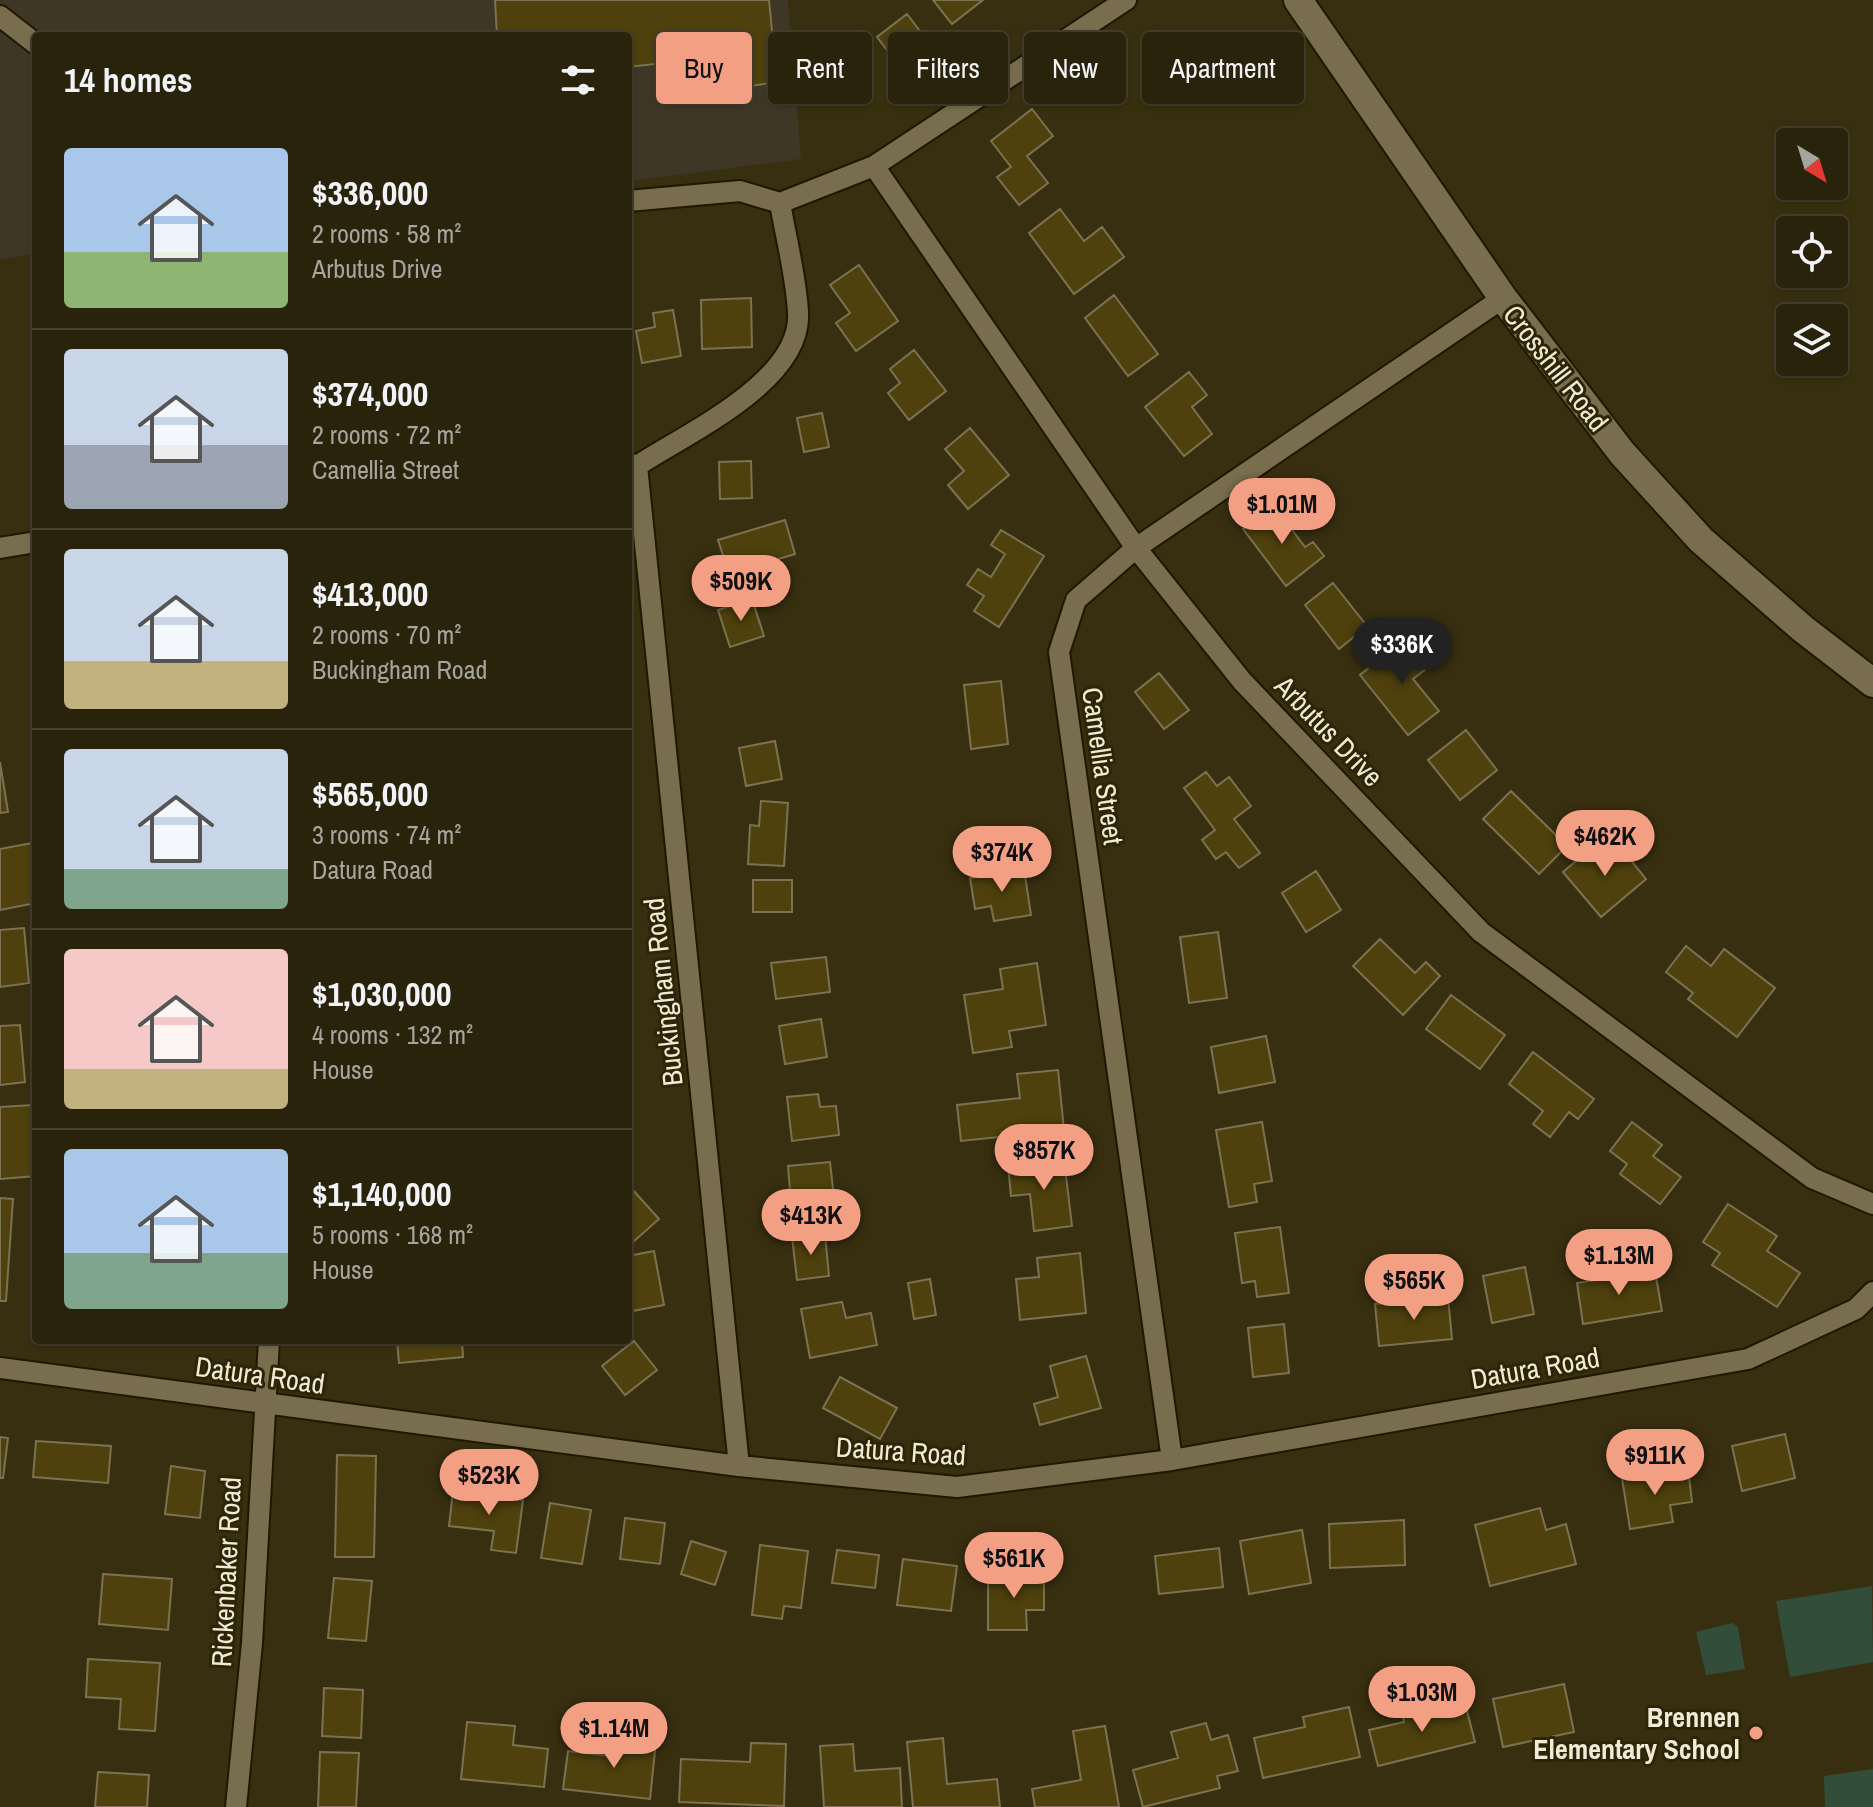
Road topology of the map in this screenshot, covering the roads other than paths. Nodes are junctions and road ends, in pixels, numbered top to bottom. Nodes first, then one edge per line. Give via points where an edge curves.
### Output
1 (1126, 0) edge
2 (1298, 0) edge
3 (0, 16) edge
4 (32, 41) edge
5 (874, 166) junction
6 (632, 201) edge
7 (780, 203) junction
8 (1503, 298) junction
9 (632, 465) edge
10 (32, 543) edge
11 (0, 548) edge
12 (1136, 548) junction
13 (1873, 683) edge
14 (1873, 1204) edge
15 (1873, 1292) edge
16 (269, 1344) edge
17 (0, 1368) edge
18 (263, 1405) junction
19 (1172, 1460) junction
20 (739, 1466) junction
21 (236, 1807) edge

1 - 5 street
2 - 8 main road, Crosshill Road
3 - 4 street
5 - 7 street
5 - 12 street, Arbutus Drive
6 - 7 street via 740,191
7 - 9 street via 799,315 787,356 763,384
8 - 12 street, Camellia Street
8 - 13 main road, Crosshill Road via 1622,453 1701,540
9 - 20 street, Buckingham Road
10 - 11 street
12 - 14 street, Arbutus Drive via 1242,681 1481,932 1812,1178
12 - 19 street, Camellia Street via 1076,600 1059,652
15 - 19 street, Datura Road via 1856,1309 1748,1359
16 - 18 street, Rickenbaker Road
17 - 18 street, Datura Road
18 - 20 street, Datura Road
18 - 21 street, Rickenbaker Road via 252,1643
19 - 20 street, Datura Road via 957,1487

